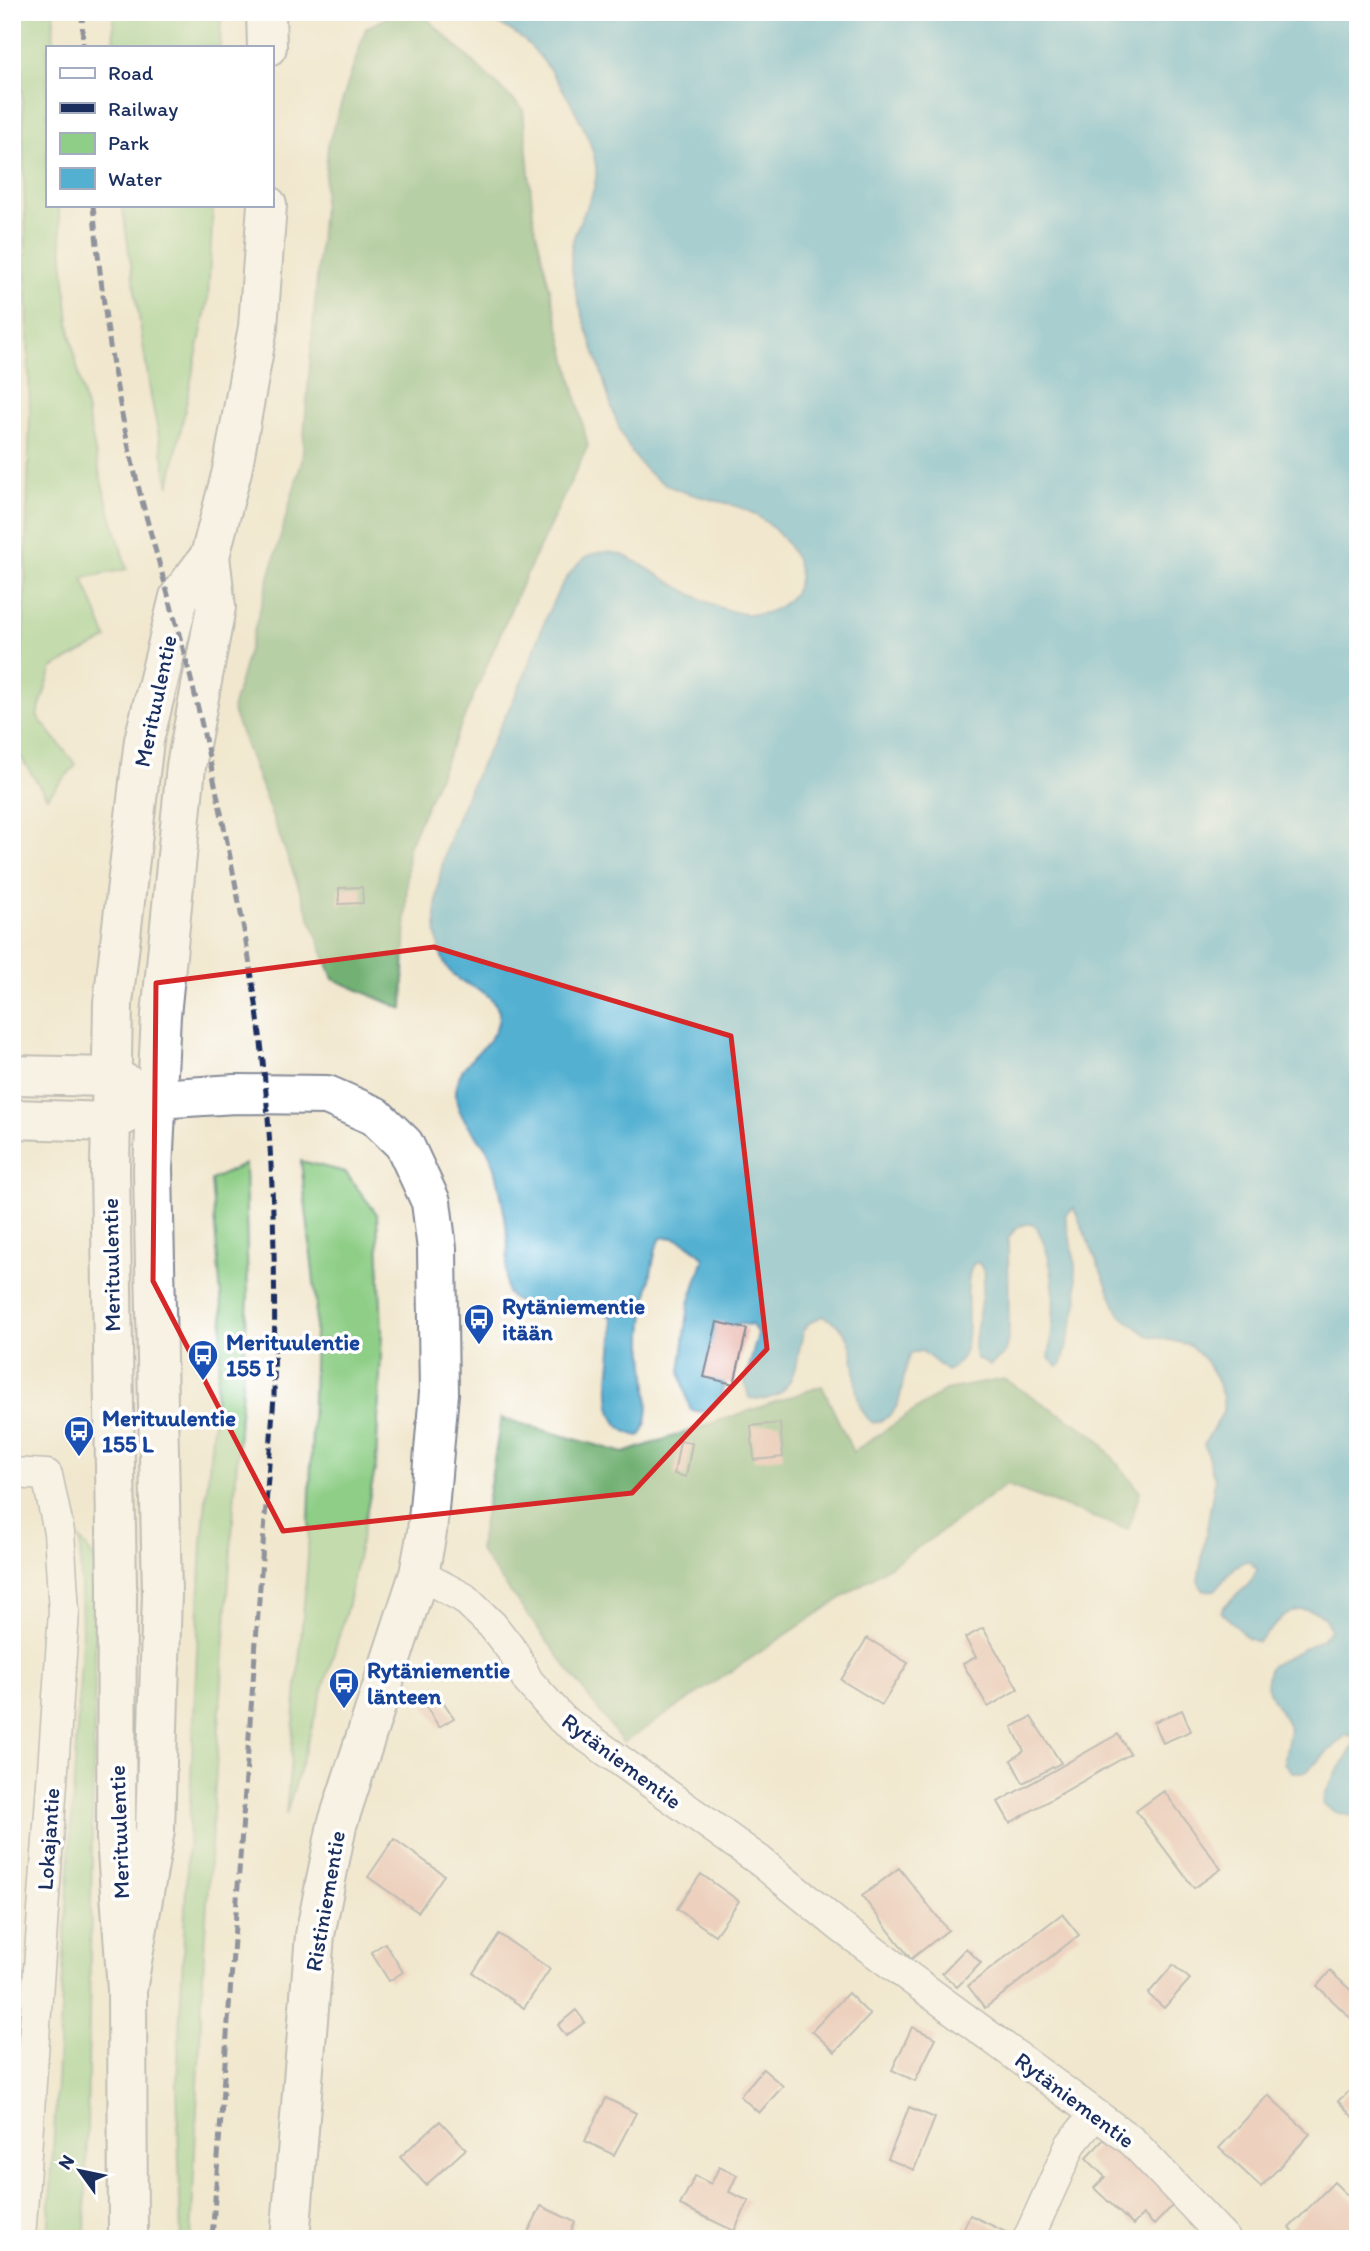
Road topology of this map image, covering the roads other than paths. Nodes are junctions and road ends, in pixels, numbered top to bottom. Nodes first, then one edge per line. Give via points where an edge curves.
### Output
1 (266, 12) edge
2 (267, 46) edge
3 (267, 206) edge
4 (210, 556) junction
5 (12, 1075) edge
6 (112, 1077) junction
7 (156, 1099) junction
8 (12, 1119) edge
9 (111, 1122) junction
10 (12, 1473) edge
11 (419, 1574) junction
12 (127, 1990) junction
13 (1095, 2114) junction
14 (20, 2239) edge
15 (128, 2239) edge
16 (290, 2239) edge
17 (1028, 2239) edge
18 (1225, 2239) edge

1 - 2 main road
3 - 4 main road, Merituulentie via 258,327 232,471
4 - 6 main road, Merituulentie via 179,597 144,740 113,1003
4 - 7 main road, Merituulentie via 215,607 186,766
5 - 6 main road
6 - 7 main road
6 - 9 main road, Merituulentie
7 - 9 main road
7 - 11 main road via 327,1095 375,1116 404,1144 431,1202 437,1249 439,1393
7 - 12 main road, Merituulentie via 153,1192 162,1594 155,1830
8 - 9 main road
9 - 12 main road, Merituulentie via 116,1838
10 - 14 street, Lokajantie via 47,1475 59,1532 64,1612
11 - 13 street, Rytäniementie via 464,1598 492,1625 528,1681 562,1719 760,1861 842,1928
11 - 16 main road, Ristiniementie via 337,1825 315,1935
12 - 15 main road, Merituulentie
13 - 17 street via 1071,2144
13 - 18 street, Rytäniementie via 1132,2141

